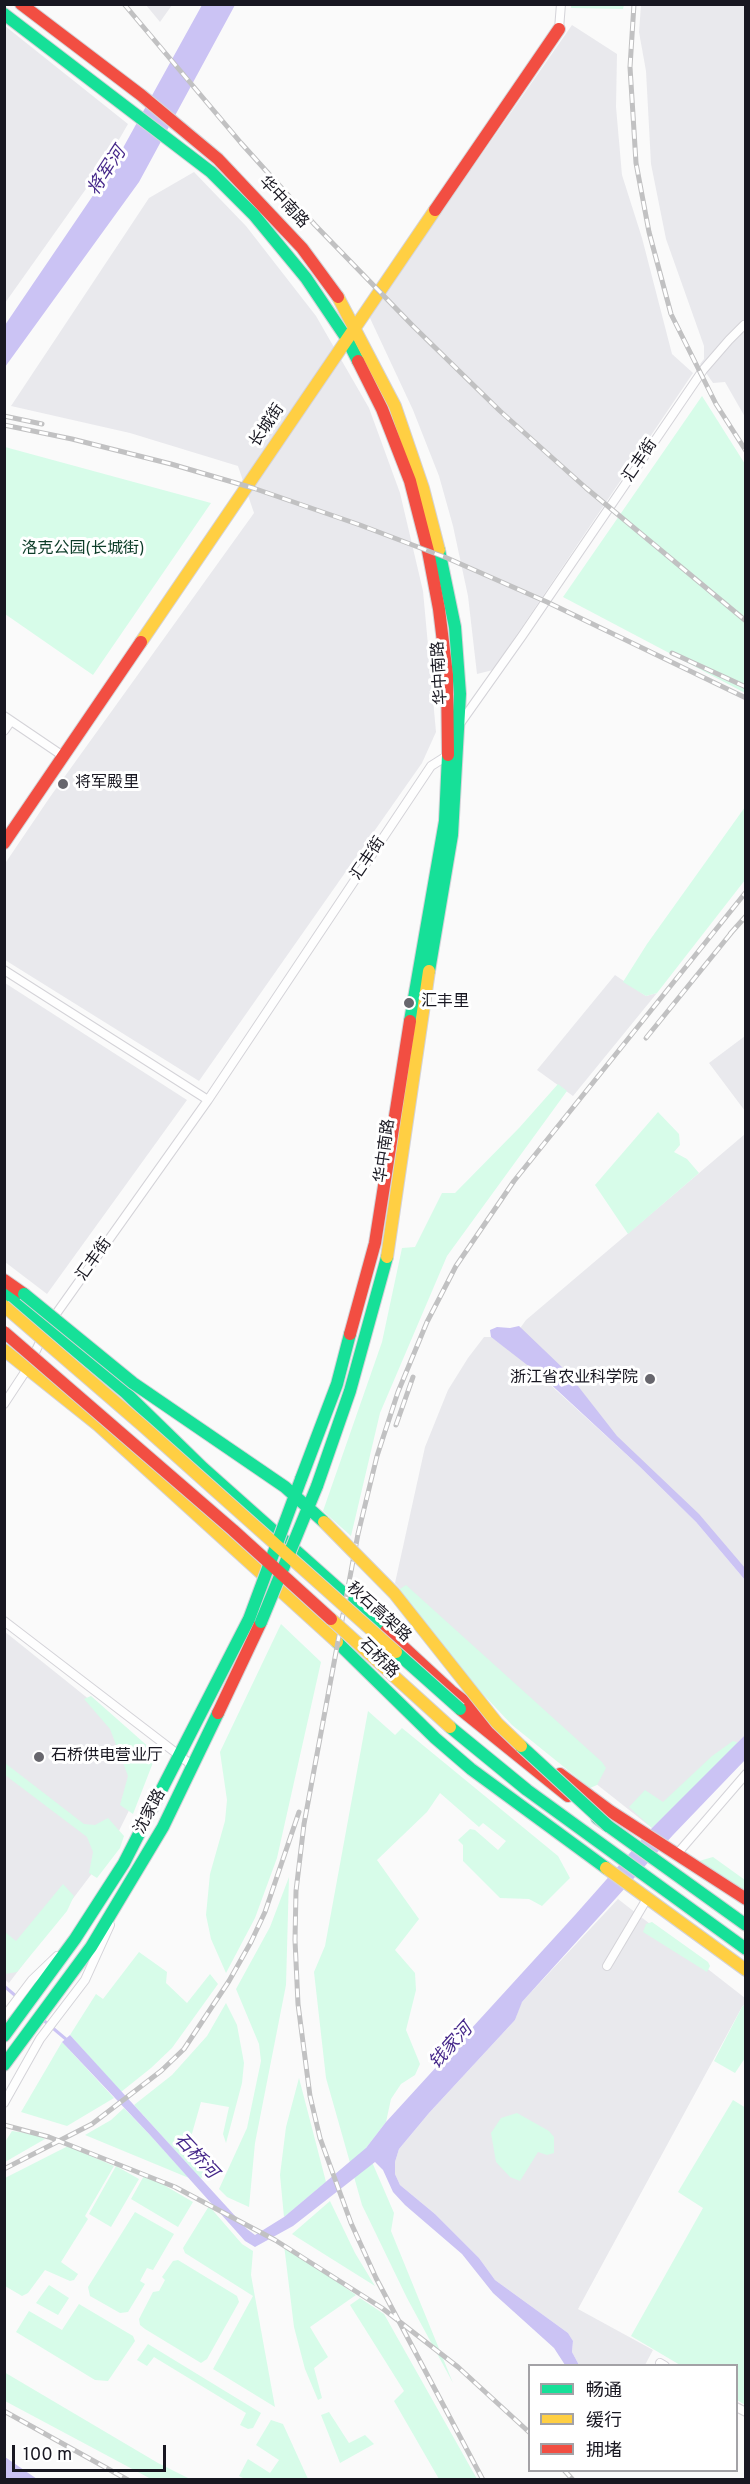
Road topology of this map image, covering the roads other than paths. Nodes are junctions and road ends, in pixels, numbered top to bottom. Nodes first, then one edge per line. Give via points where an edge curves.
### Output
1 (21, 4) edge
2 (561, 4) edge
3 (4, 14) edge
4 (559, 29) joint
5 (744, 326) dead end
6 (355, 327) junction
7 (347, 339) junction
8 (8, 719) edge
9 (459, 725) junction
10 (4, 731) edge
11 (63, 756) junction
12 (449, 756) junction
13 (4, 843) edge
14 (4, 970) edge
15 (208, 1100) junction
16 (4, 1280) edge
17 (4, 1291) edge
18 (4, 1306) edge
19 (47, 1327) junction
20 (4, 1332) edge
21 (4, 1350) edge
22 (27, 1369) junction
23 (4, 1404) edge
24 (317, 1486) joint
25 (4, 1621) edge
26 (255, 1621) junction
27 (178, 1755) junction
28 (193, 1766) junction
29 (746, 1774) edge
30 (608, 1826) junction
31 (674, 1852) junction
32 (644, 1894) junction
33 (123, 1897) junction
34 (746, 1899) edge
35 (746, 1925) edge
36 (746, 1949) edge
37 (607, 1966) dead end
38 (746, 1970) edge
39 (18, 2008) junction
40 (4, 2017) edge
41 (4, 2036) edge
42 (4, 2065) edge
43 (4, 2103) edge

1 - 6 main road, 华中南路 via 141,94 218,159 302,248
2 - 4 street
3 - 7 main road, 华中南路 via 211,172 254,215 306,278
4 - 6 main road, 长城街
5 - 9 street, 汇丰街 via 703,370
6 - 7 main road, 长城街
6 - 9 main road, 华中南路 via 395,406 423,488 455,627
7 - 11 main road, 长城街
7 - 12 main road, 华中南路 via 382,409 410,481 428,551 447,675
8 - 10 street
8 - 11 street
9 - 12 street, 汇丰街
9 - 24 main road, 华中南路 via 452,835 387,1257 350,1391
11 - 13 main road, 长城街
12 - 15 street, 汇丰街 via 431,766
12 - 26 main road, 华中南路, bridge via 438,861 375,1243 337,1384
14 - 15 street
15 - 19 street, 汇丰街
16 - 30 main road, bridge via 133,1383 285,1487 320,1518 394,1593 497,1723
17 - 19 main road, 石桥路
18 - 30 main road, 秋石高架路, bridge via 476,1723
19 - 22 street, 汇丰街
19 - 31 main road, 石桥路 via 126,1393 203,1468 451,1691 610,1811
20 - 36 main road, bridge via 216,1515 468,1742
21 - 22 main road, 石桥路
22 - 23 street, 汇丰街
22 - 32 main road, 石桥路 via 98,1425 266,1576 471,1769
24 - 26 main road, 沈家路, bridge
25 - 27 street
26 - 27 main road, 沈家路
26 - 28 main road, 沈家路
27 - 28 street
27 - 39 main road, 沈家路 via 140,1836 75,1939
28 - 33 main road, 沈家路
29 - 31 street
30 - 35 main road, 秋石高架路
31 - 34 main road, 石桥路
32 - 37 street
32 - 38 main road, 石桥路
33 - 42 main road, 沈家路
33 - 43 street via 85,1980 46,2032
39 - 40 street
39 - 41 main road, 沈家路

